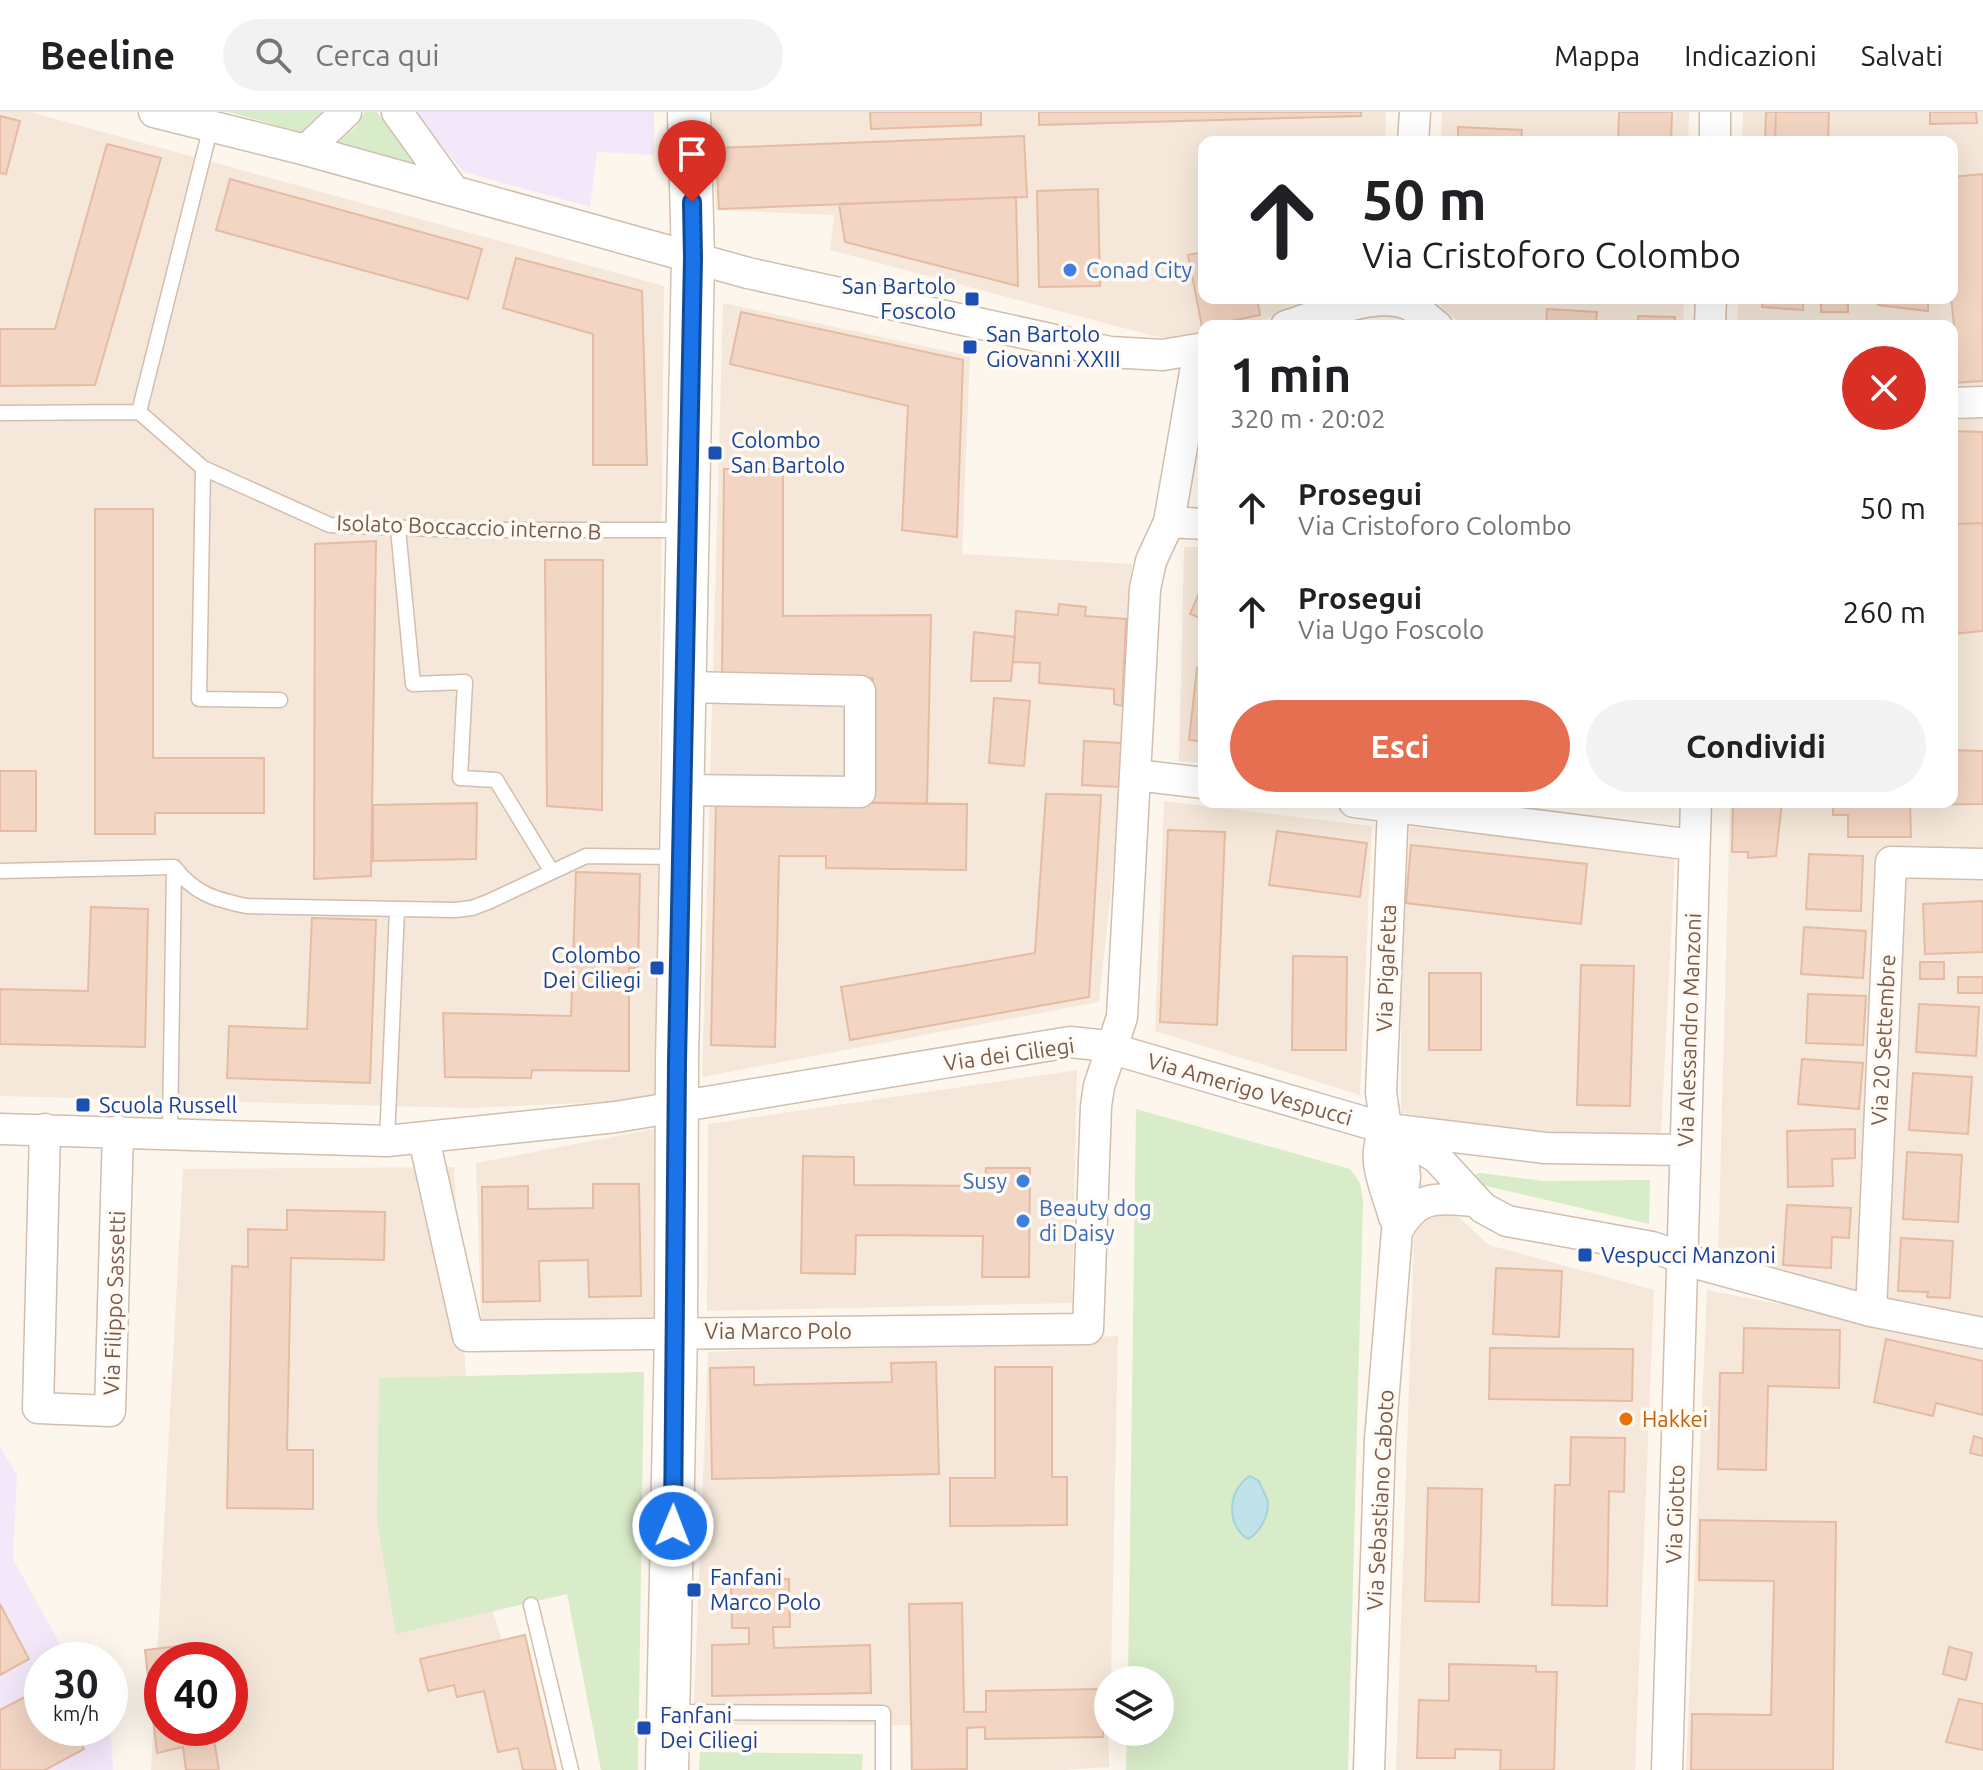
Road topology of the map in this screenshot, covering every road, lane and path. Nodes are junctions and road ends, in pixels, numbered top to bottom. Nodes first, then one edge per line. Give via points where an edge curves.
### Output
1 (154, 112) edge
2 (346, 112) edge
3 (397, 112) edge
4 (689, 112) edge
5 (1415, 112) edge
6 (1715, 112) edge
7 (211, 126) junction
8 (1413, 136) edge
9 (1715, 136) edge
10 (306, 150) junction
11 (453, 190) junction
12 (693, 258) junction
13 (1363, 304) edge
14 (1411, 304) edge
15 (1307, 320) edge
16 (1430, 320) edge
17 (1198, 349) edge
18 (1198, 369) edge
19 (1983, 402) edge
20 (1958, 403) edge
21 (139, 412) junction
22 (0, 413) edge
23 (203, 468) junction
24 (1169, 522) junction
25 (1198, 524) edge
26 (398, 529) junction
27 (687, 530) junction
28 (685, 687) junction
29 (280, 700) dead end
30 (1136, 775) junction
31 (1198, 782) edge
32 (683, 790) junction
33 (1393, 808) edge
34 (1401, 808) edge
35 (1696, 808) edge
36 (1694, 845) junction
37 (681, 857) junction
38 (1983, 864) edge
39 (174, 867) junction
40 (0, 871) edge
41 (552, 872) junction
42 (397, 910) junction
43 (1112, 1049) junction
44 (677, 1107) junction
45 (0, 1129) edge
46 (45, 1129) junction
47 (1388, 1129) junction
48 (118, 1131) junction
49 (170, 1133) junction
50 (424, 1139) junction
51 (387, 1141) junction
52 (1495, 1143) junction
53 (1685, 1150) junction
54 (1468, 1192) junction
55 (1397, 1231) junction
56 (1683, 1257) junction
57 (1871, 1311) junction
58 (676, 1332) junction
59 (1983, 1333) edge
60 (531, 1605) dead end
61 (669, 1712) junction
62 (571, 1770) edge
63 (667, 1770) edge
64 (883, 1770) edge
65 (1369, 1770) edge
66 (1667, 1770) edge

1 - 7 street
2 - 10 street
3 - 11 street
4 - 12 street
5 - 8 street
6 - 9 street
7 - 10 street
7 - 21 lane
10 - 11 street
11 - 12 street
12 - 17 street via 1110,352 1153,355
12 - 27 street
13 - 15 street
14 - 16 street
18 - 24 street
19 - 20 street
21 - 22 lane
21 - 23 lane, Isolato Boccaccio interno B
23 - 26 lane, Isolato Boccaccio interno B via 330,525
23 - 29 lane via 199,699
24 - 25 street
24 - 30 street via 1145,589
26 - 27 lane, Isolato Boccaccio interno B
26 - 41 lane via 413,684 465,682 460,778 496,780
27 - 28 street
28 - 32 street
28 - 32 street via 860,691 860,792
30 - 31 street
30 - 43 street via 1122,1017
32 - 37 street
33 - 47 street, Via Pigafetta via 1381,1092
34 - 36 street
35 - 36 street, Via Alessandro Manzoni
36 - 53 street, Via Alessandro Manzoni
37 - 41 lane via 586,856
37 - 44 street
38 - 57 street, Via 20 Settembre via 1891,862
39 - 40 lane
39 - 42 lane via 195,890 246,906
39 - 49 lane
41 - 42 lane via 472,908
42 - 51 lane
43 - 44 street, Via dei Ciliegi via 1056,1043
43 - 47 street, Via Amerigo Vespucci
43 - 58 street, Via Marco Polo via 1096,1106 1088,1329
44 - 50 street, Via dei Ciliegi
44 - 58 street
45 - 46 street
46 - 48 street
46 - 48 street, Via Filippo Sassetti via 38,1408 110,1411
47 - 52 street, Via Amerigo Vespucci
47 - 54 street, Via Amerigo Vespucci via 1426,1149
47 - 55 street, Via Sebastiano Caboto via 1401,1146 1404,1165
48 - 49 street
49 - 51 street
50 - 51 street, Via dei Ciliegi
50 - 58 street, Via Marco Polo via 468,1336
52 - 53 street, Via Amerigo Vespucci
52 - 54 street via 1473,1159
53 - 56 street, Via Alessandro Manzoni
54 - 55 street via 1416,1205
54 - 56 street, Via Amerigo Vespucci via 1507,1221
55 - 65 street, Via Sebastiano Caboto via 1380,1440
56 - 57 street, Via Amerigo Vespucci
56 - 66 street, Via Giotto
57 - 59 street, Via Amerigo Vespucci
58 - 61 street
60 - 62 lane
61 - 63 street
61 - 64 lane via 883,1713

